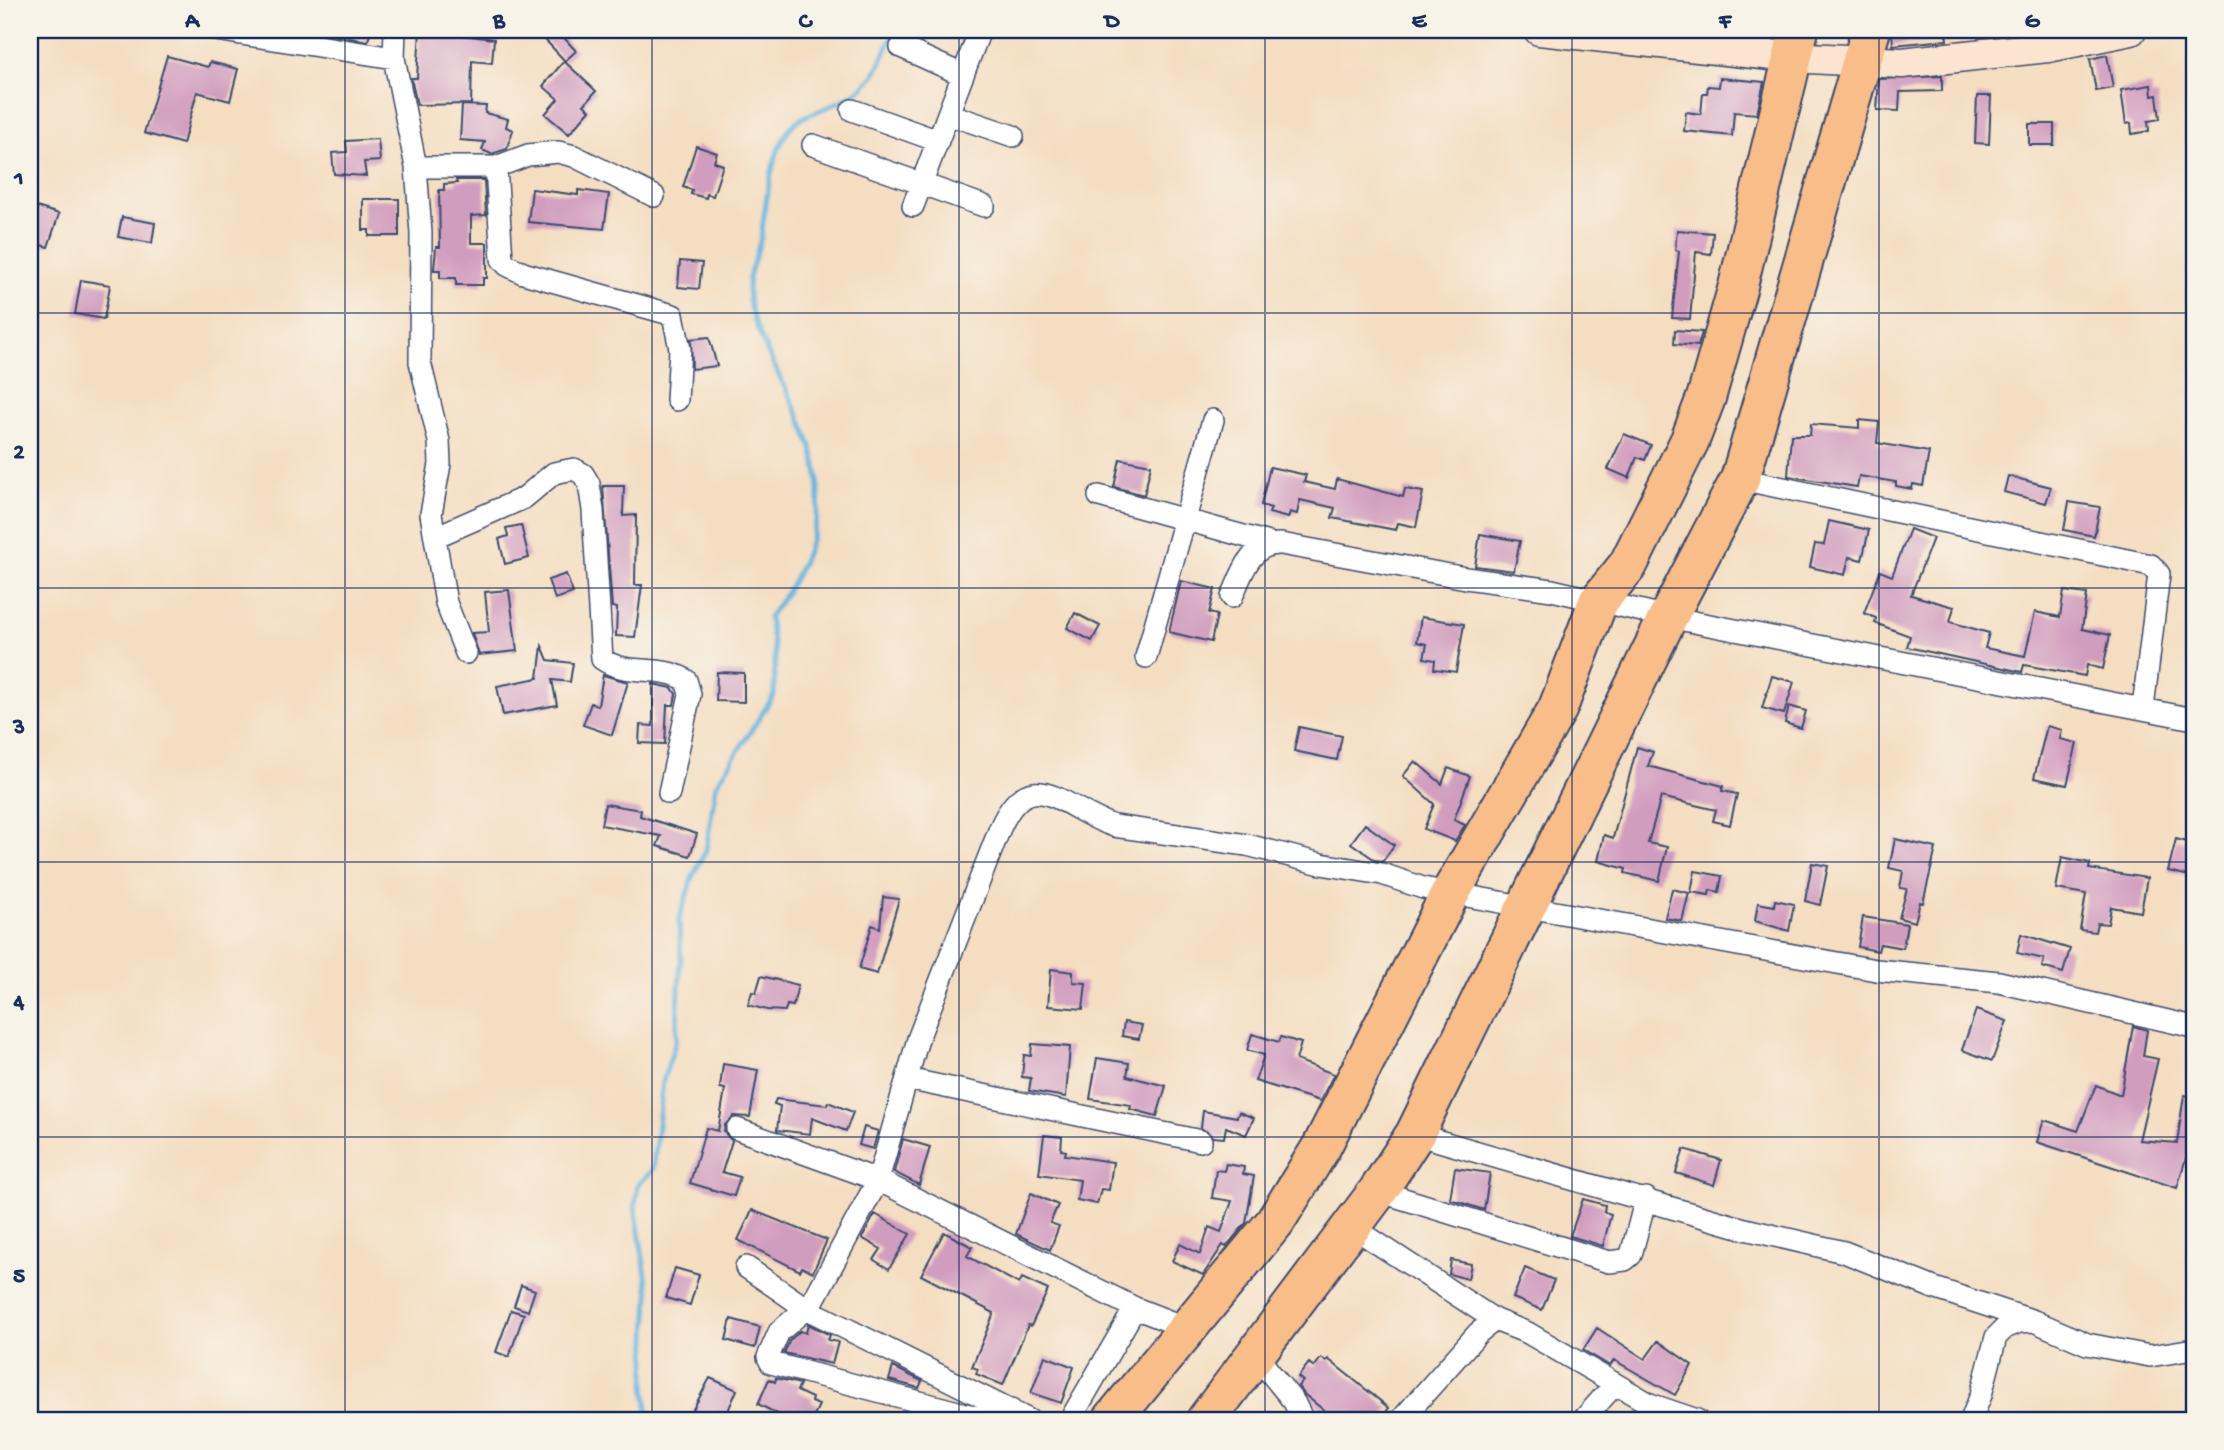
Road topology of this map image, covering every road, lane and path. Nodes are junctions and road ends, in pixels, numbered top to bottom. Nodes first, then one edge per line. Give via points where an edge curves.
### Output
1 (216, 30) edge
2 (395, 30) edge
3 (980, 30) edge
4 (1539, 30) edge
5 (2131, 30) edge
6 (1712, 39) edge
7 (1795, 43) edge
8 (1866, 45) edge
9 (901, 47) dead end
10 (394, 58) junction
11 (963, 75) junction
12 (852, 110) dead end
13 (948, 114) junction
14 (1013, 136) dead end
15 (938, 141) junction
16 (813, 145) dead end
17 (416, 167) junction
18 (496, 167) junction
19 (921, 186) junction
20 (654, 196) dead end
21 (913, 206) dead end
22 (984, 206) dead end
23 (677, 400) dead end
24 (1213, 420) dead end
25 (1740, 479) junction
26 (1099, 496) dead end
27 (1185, 519) junction
28 (435, 537) junction
29 (1269, 543) junction
30 (1232, 597) dead end
31 (1598, 602) junction
32 (1668, 617) junction
33 (466, 653) dead end
34 (1146, 657) dead end
35 (2143, 708) junction
36 (2194, 719) edge
37 (669, 793) dead end
38 (1451, 892) junction
39 (1529, 907) junction
40 (2194, 1027) edge
41 (906, 1079) junction
42 (737, 1129) dead end
43 (1415, 1134) junction
44 (1201, 1140) dead end
45 (878, 1180) junction
46 (1378, 1191) junction
47 (1646, 1198) junction
48 (1351, 1226) junction
49 (746, 1267) dead end
50 (1136, 1308) junction
51 (807, 1309) junction
52 (1495, 1320) junction
53 (2034, 1321) junction
54 (1189, 1329) junction
55 (2194, 1349) edge
56 (1255, 1354) junction
57 (1615, 1384) junction
58 (1020, 1415) edge
59 (1070, 1420) edge
60 (1112, 1420) edge
61 (1206, 1420) edge
62 (1303, 1420) edge
63 (1401, 1420) edge
64 (1583, 1420) edge
65 (1697, 1420) edge
66 (1971, 1420) edge

1 - 10 street
2 - 10 street
3 - 11 street
4 - 6 street
5 - 8 street via 2048,47 1902,63
6 - 7 street
7 - 8 street
7 - 31 highway via 1738,286 1706,398 1629,565
8 - 25 highway
9 - 11 street
10 - 17 street
11 - 13 street
12 - 15 street
13 - 14 street
13 - 15 street
15 - 19 street
16 - 19 street
17 - 18 street
17 - 28 street via 421,362 439,441 431,514
18 - 20 street via 528,155 558,152
18 - 23 street via 502,259 523,273 673,315 680,349
19 - 21 street
19 - 22 street
24 - 27 street
25 - 32 highway
25 - 35 street via 2151,565 2159,574 2158,596
26 - 27 street
27 - 29 street
27 - 34 street
28 - 33 street via 446,603
28 - 37 street via 524,498 555,473 574,469 583,474 593,510 602,659 613,667 676,674 686,680 690,694
29 - 30 street via 1247,562
29 - 31 street via 1552,590
31 - 32 street
31 - 38 highway via 1558,708
32 - 35 street
32 - 39 highway
35 - 36 street
38 - 39 street
38 - 41 street via 1247,845 1114,827 1040,790 1023,793 1000,828
38 - 54 highway via 1322,1146 1275,1222
39 - 40 street via 1876,970 1999,982
39 - 43 highway
41 - 44 street
41 - 45 street
42 - 45 street
43 - 46 highway
43 - 47 street
45 - 50 street
45 - 51 street
46 - 47 street via 1609,1262 1631,1255
46 - 48 highway
47 - 53 street via 1745,1229 1844,1252
48 - 52 street
48 - 56 highway
49 - 51 street
50 - 54 street
50 - 59 street
51 - 58 street
51 - 58 street via 772,1341 771,1363 977,1417
52 - 57 street via 1528,1333
52 - 63 street
53 - 55 street via 2087,1344 2150,1356
53 - 66 street via 2019,1322 1996,1337
54 - 60 highway
56 - 61 highway
56 - 62 street
57 - 64 street
57 - 65 street via 1650,1404

